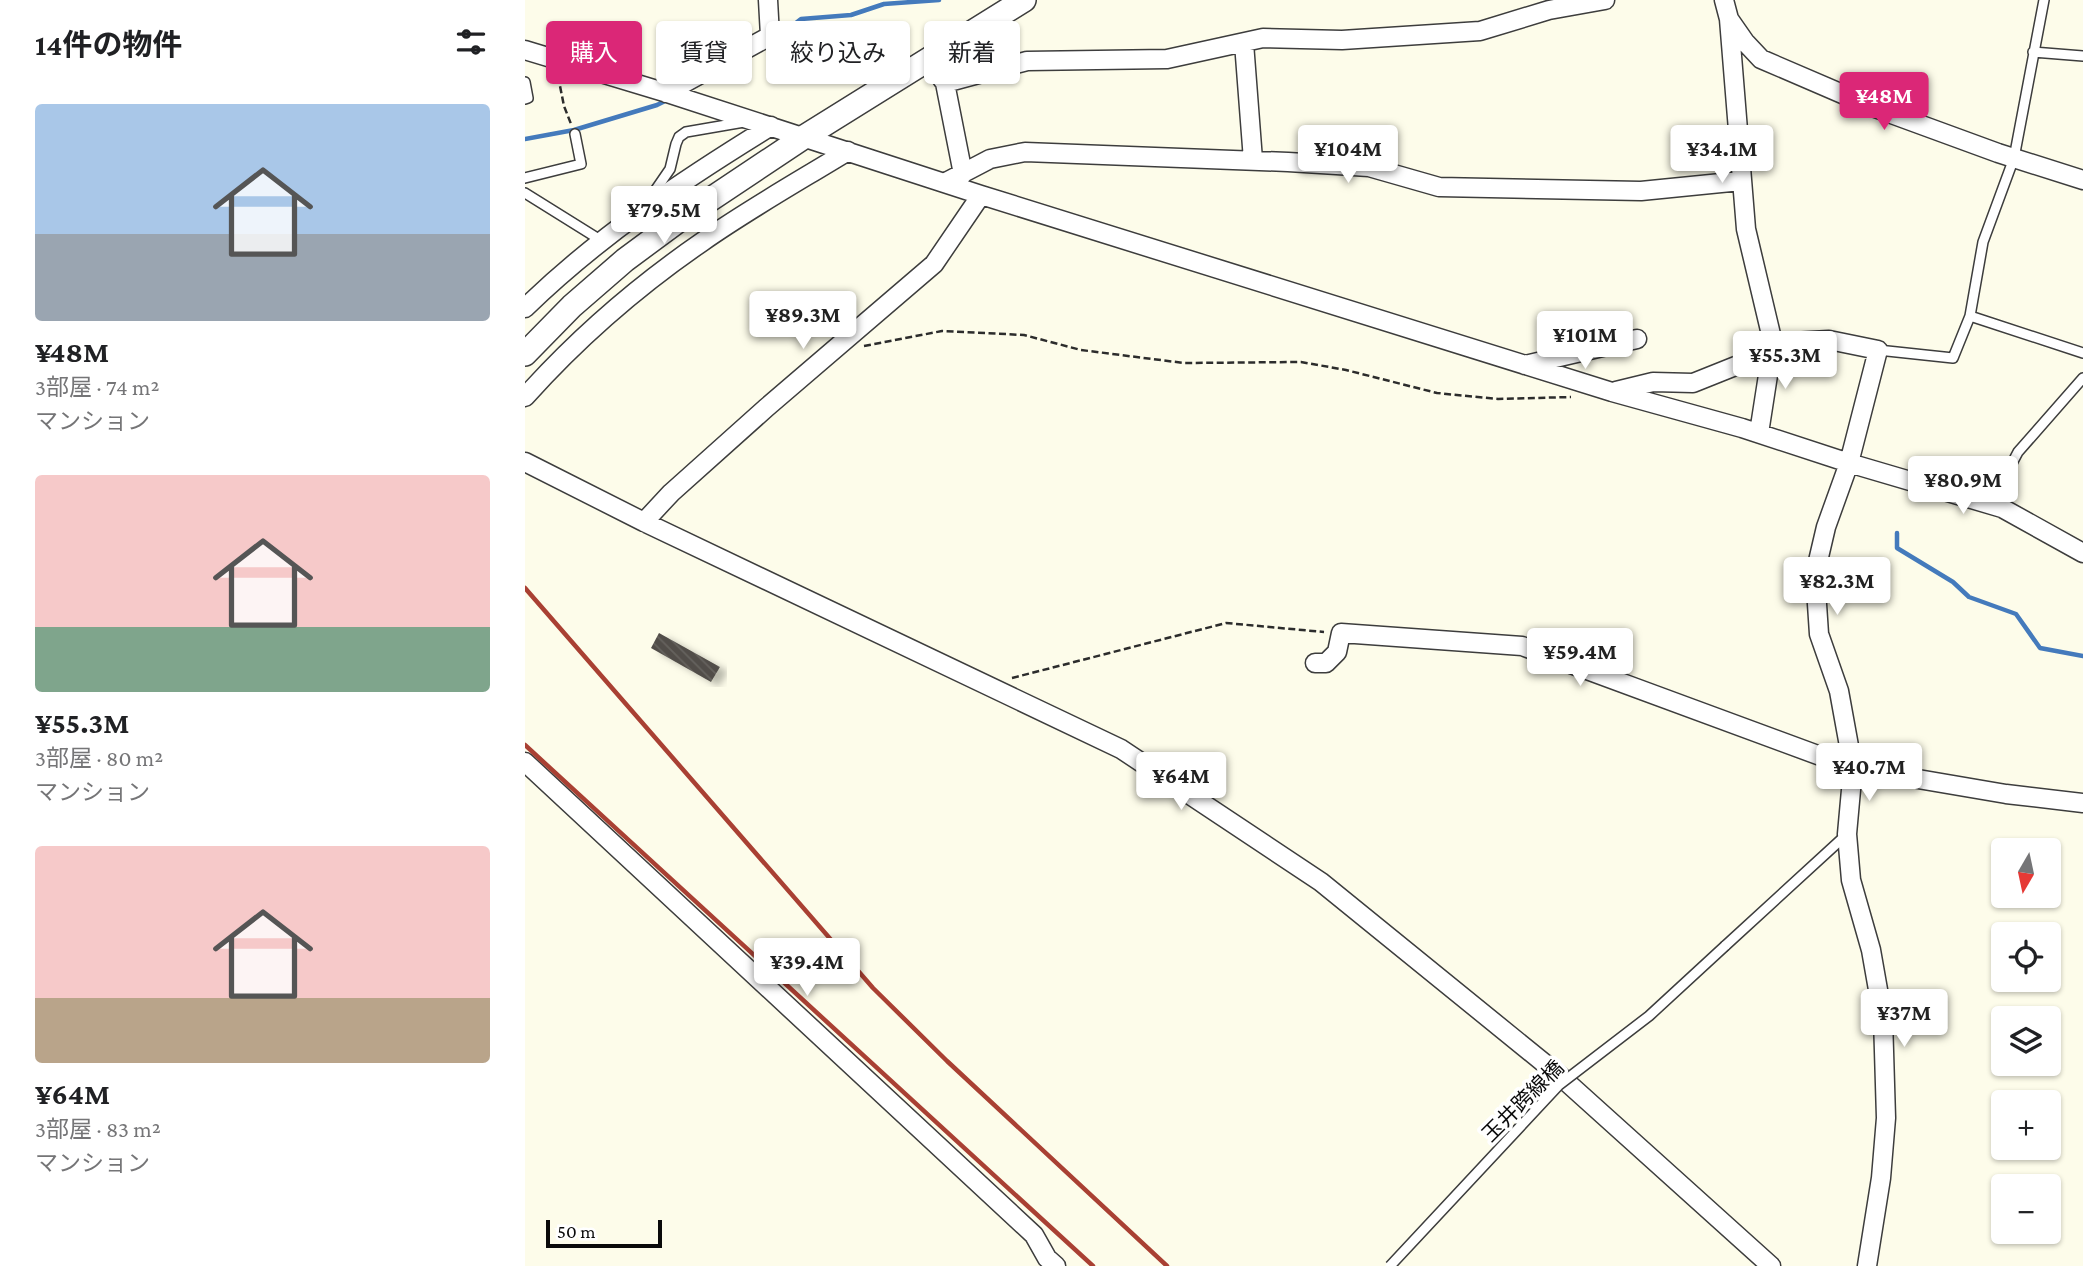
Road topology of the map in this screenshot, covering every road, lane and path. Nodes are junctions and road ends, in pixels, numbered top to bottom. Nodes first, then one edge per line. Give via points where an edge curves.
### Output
1 (768, 0) edge
2 (1024, 0) edge
3 (1605, 0) edge
4 (1724, 0) edge
5 (2044, 0) edge
6 (1728, 19) junction
7 (990, 21) edge
8 (1244, 43) junction
9 (525, 50) edge
10 (2033, 52) junction
11 (546, 56) edge
12 (2083, 56) edge
13 (924, 62) edge
14 (1020, 63) edge
15 (525, 82) edge
16 (560, 84) edge
17 (637, 84) edge
18 (945, 84) edge
19 (667, 93) junction
20 (525, 99) edge
21 (762, 123) junction
22 (575, 134) joint
23 (804, 137) junction
24 (848, 151) junction
25 (2014, 158) junction
26 (1252, 160) junction
27 (963, 174) junction
28 (525, 178) edge
29 (2083, 180) edge
30 (1741, 181) junction
31 (946, 182) junction
32 (525, 193) edge
33 (981, 195) junction
34 (643, 208) junction
35 (602, 241) junction
36 (525, 309) edge
37 (1970, 316) junction
38 (846, 339) junction
39 (1637, 339) dead end
40 (1773, 343) junction
41 (1878, 349) junction
42 (2083, 353) edge
43 (525, 354) edge
44 (1525, 365) junction
45 (2083, 378) edge
46 (1612, 392) junction
47 (525, 397) edge
48 (1571, 397) dead end
49 (1759, 433) junction
50 (525, 462) edge
51 (1849, 463) junction
52 (2003, 508) junction
53 (644, 522) junction
54 (2083, 553) edge
55 (1341, 633) junction
56 (1315, 663) dead end
57 (985, 685) junction
58 (525, 762) edge
59 (1853, 768) junction
60 (2083, 803) edge
61 (1847, 834) junction
62 (1034, 1235) junction
63 (1056, 1266) edge
64 (1067, 1266) edge
65 (1390, 1266) edge
66 (1771, 1266) edge
67 (1867, 1266) edge

1 - 19 street via 770,36
2 - 7 street
3 - 8 street via 1549,10 1480,31 1342,40 1263,38
4 - 6 street
5 - 10 lane
6 - 25 street via 1761,59 1875,108
6 - 30 street
8 - 14 street via 1167,59
8 - 26 street
9 - 11 street
10 - 12 lane
10 - 25 lane
13 - 23 street
15 - 20 lane
16 - 22 path
17 - 19 street
18 - 27 street
19 - 21 street
21 - 23 street
21 - 34 street
21 - 34 lane via 685,132 676,144 670,169
22 - 28 lane via 581,164
23 - 24 street
23 - 43 street via 625,260
24 - 31 street
24 - 47 street via 703,241 648,281
25 - 29 street
25 - 37 lane via 1983,242
26 - 27 street via 1025,152 990,159
26 - 30 street via 1369,167 1439,187 1641,191
27 - 31 street
30 - 40 street via 1746,229
31 - 33 street
32 - 35 lane
33 - 38 street via 934,264
33 - 44 street
34 - 35 street
35 - 36 street
37 - 41 lane via 1953,358
37 - 42 lane
38 - 48 path via 860,347 941,331 1024,335 1081,350 1184,363 1301,362 1437,393 1498,399
38 - 53 street
39 - 44 street
40 - 41 street via 1829,340
40 - 46 street via 1738,365 1693,383 1653,382
40 - 49 street
41 - 51 street
44 - 46 street
45 - 52 lane via 2018,452 2008,471
46 - 49 street
49 - 51 street
50 - 53 street
51 - 52 street
51 - 59 street via 1815,574 1819,634 1839,691
52 - 54 street
53 - 57 street
55 - 56 street via 1338,652 1326,663
55 - 57 path via 1226,623
55 - 59 street via 1522,646
57 - 66 street via 1121,749 1321,882 1560,1076
58 - 62 street
59 - 60 street
59 - 61 street
61 - 65 lane, 玉井跨線橋, bridge via 1649,1016 1559,1085
61 - 67 street via 1851,880 1871,950 1883,1018 1885,1059 1881,1178
62 - 63 street
62 - 64 lane

